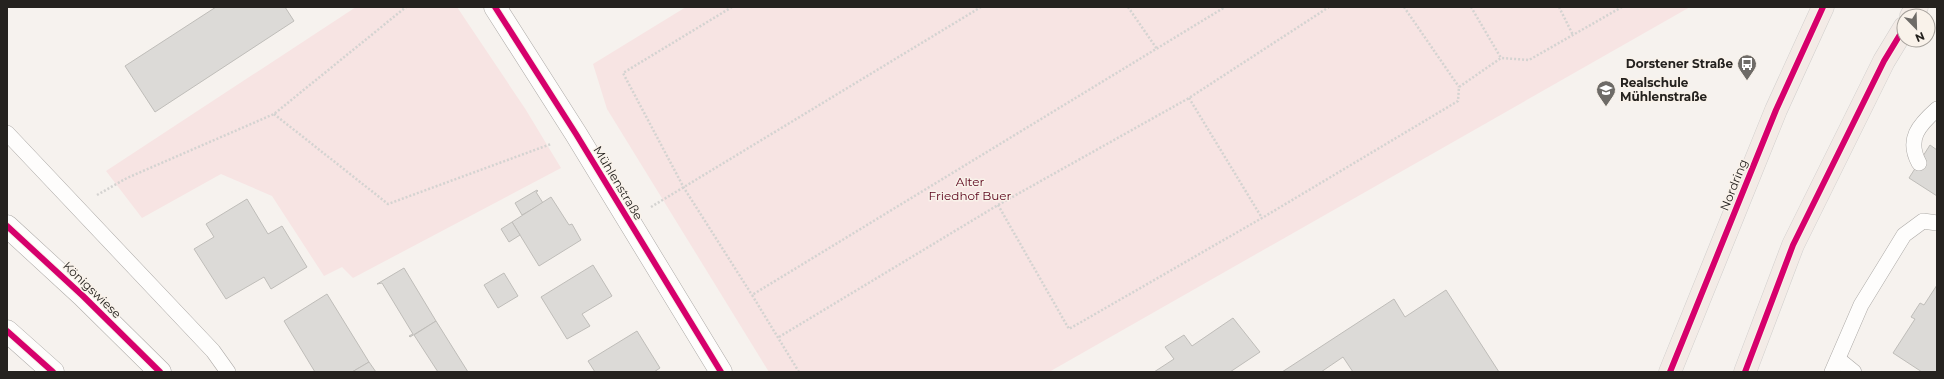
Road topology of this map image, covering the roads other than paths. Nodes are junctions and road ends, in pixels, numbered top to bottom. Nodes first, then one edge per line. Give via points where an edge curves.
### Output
1 (495, 7) edge
2 (1823, 7) edge
3 (1896, 41) edge
4 (1937, 109) edge
5 (7, 134) edge
6 (1919, 163) dead end
7 (1937, 224) edge
8 (7, 226) edge
9 (7, 331) edge
10 (1835, 366) edge
11 (53, 372) edge
12 (160, 372) edge
13 (228, 372) edge
14 (721, 372) edge
15 (1670, 372) edge
16 (1745, 372) edge
17 (1854, 372) edge

1 - 14 street, Mühlenstraße via 576,134
2 - 15 main road, Nordring via 1776,110
3 - 16 main road via 1793,245
4 - 6 lane via 1926,119 1913,138 1914,154
5 - 13 lane via 213,351
7 - 10 lane via 1923,221 1904,235 1861,305
8 - 12 street, Königswiese
9 - 11 street
10 - 17 lane

